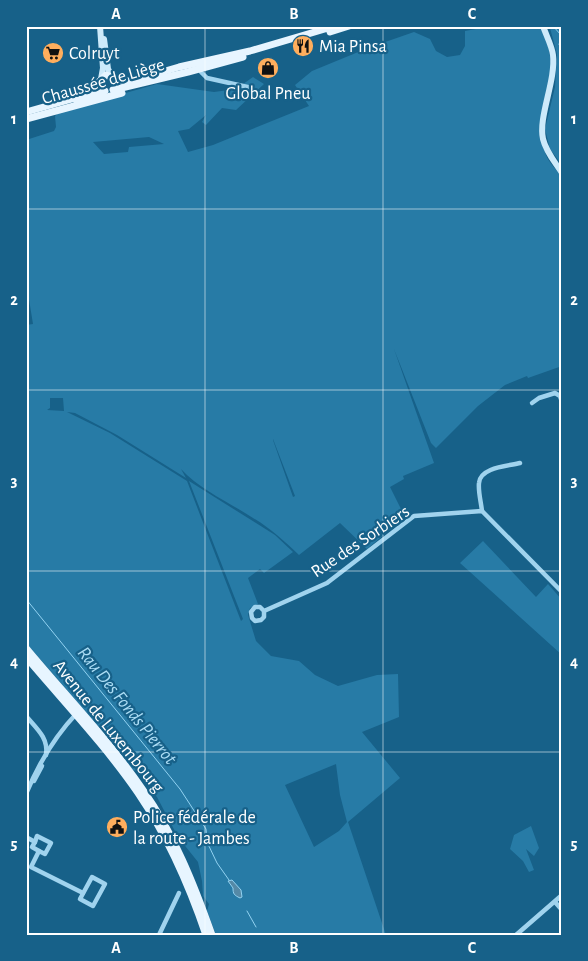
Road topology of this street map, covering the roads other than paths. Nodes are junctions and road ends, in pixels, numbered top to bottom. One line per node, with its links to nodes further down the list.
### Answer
1 (335, 26): 6 (main road, Chaussée de Liège)
2 (349, 26): 6 (main road, Chaussée de Liège)
3 (543, 26): 16 (street)
4 (100, 27): 5 (street); 9 (street)
5 (105, 50): 8 (street); 10 (street)
6 (202, 65): 7 (main road, Chaussée de Liège); 10 (main road, Chaussée de Liège); 11 (street)
7 (188, 72): 12 (main road, Chaussée de Liège); 14 (main road, Chaussée de Liège)
8 (114, 78): 9 (main road); 10 (main road, Chaussée de Liège); 12 (main road)
9 (100, 81): 12 (main road); 13 (main road, Chaussée de Liège)
10 (131, 81)
11 (252, 88)
12 (109, 91): 14 (main road, Chaussée de Liège)
13 (26, 112)
14 (39, 115): 15 (main road, Chaussée de Liège)
15 (26, 119)
16 (562, 173)
17 (561, 395): 18 (street); 19 (street)
18 (562, 402)
19 (532, 403)
20 (520, 463): 21 (street)
21 (482, 511): 22 (street); 23 (street, Rue des Sorbiers)
22 (562, 592)
23 (264, 611)
24 (26, 648): 26 (main road, Avenue de Luxembourg)
25 (26, 657): 26 (main road, Avenue de Luxembourg)
26 (77, 713): 28 (street); 39 (main road, Avenue de Luxembourg); 40 (main road, Avenue de Luxembourg)
27 (26, 716): 28 (street)
28 (45, 759): 29 (street)
29 (26, 793)
30 (26, 837): 31 (street)
31 (35, 842): 32 (street); 32 (street)
32 (39, 851): 33 (street)
33 (83, 893): 33 (street)
34 (179, 893): 38 (street)
35 (562, 896): 36 (street)
36 (555, 902): 37 (street); 41 (street)
37 (562, 910)
38 (159, 935)
39 (206, 935)
40 (212, 935)
41 (516, 935)

